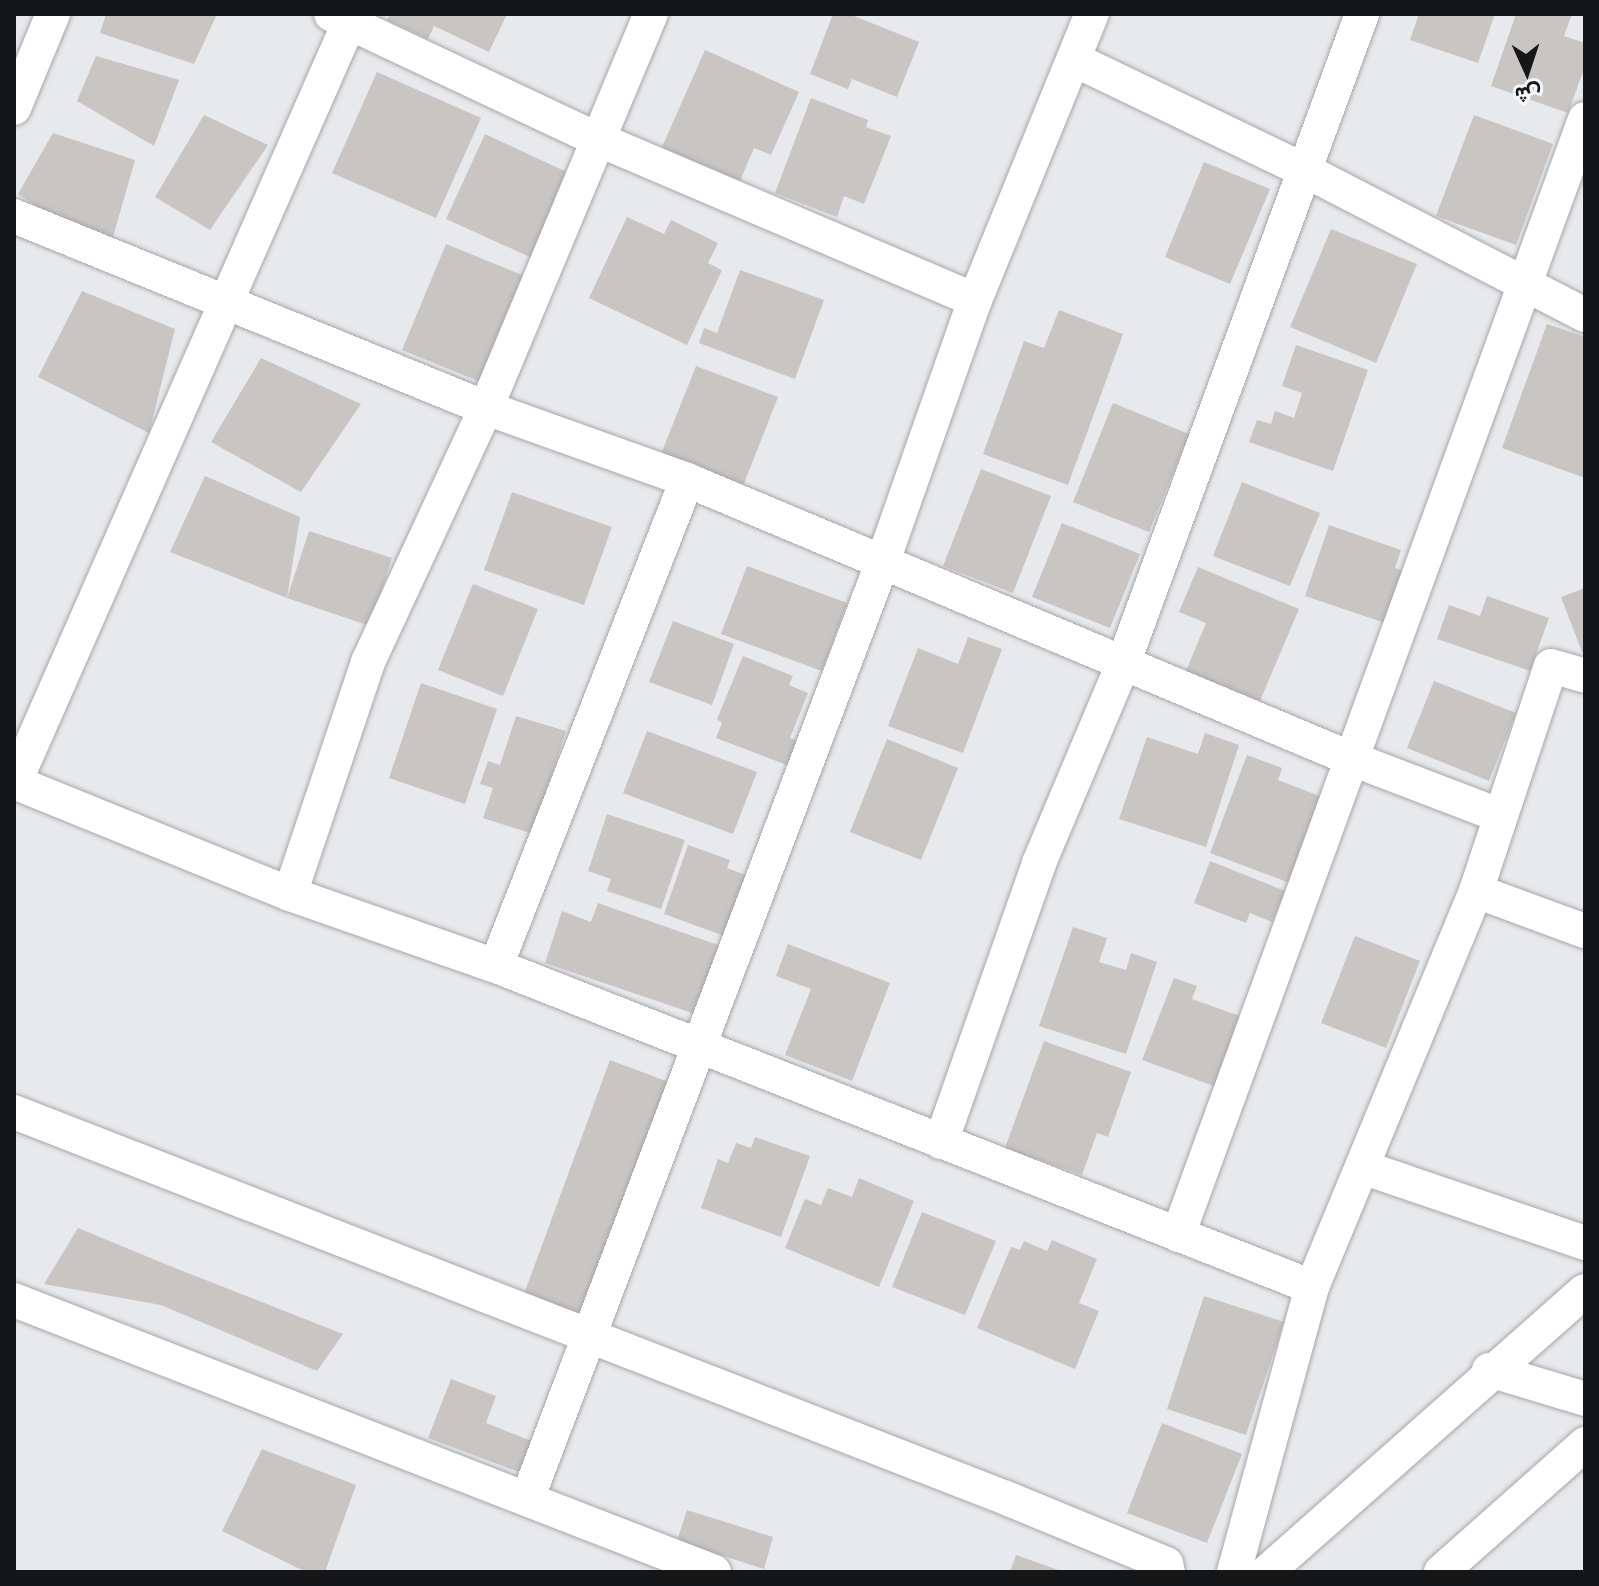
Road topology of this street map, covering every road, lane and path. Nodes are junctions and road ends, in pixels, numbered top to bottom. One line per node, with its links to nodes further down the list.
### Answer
1 (53, 14): 7 (street)
2 (651, 14): 9 (street)
3 (1092, 14): 6 (street)
4 (1362, 14): 10 (street)
5 (345, 17): 9 (street); 14 (street)
6 (1075, 60): 10 (street); 13 (street)
7 (14, 108)
8 (1585, 119): 12 (street)
9 (595, 138): 13 (street); 16 (street)
10 (1306, 171): 12 (street); 19 (street)
11 (14, 216): 14 (street)
12 (1525, 283): 15 (street); 21 (street)
13 (975, 300): 18 (street)
14 (227, 303): 16 (street); 22 (street)
15 (1585, 315)
16 (486, 408): 17 (street); 25 (street)
17 (687, 480): 18 (street); 27 (street)
18 (883, 561): 19 (street); 28 (street)
19 (1123, 664): 21 (street); 30 (street)
20 (1585, 676): 23 (street)
21 (1352, 759): 23 (street); 32 (street)
22 (15, 782): 25 (street)
23 (1499, 815): 24 (street)
24 (1476, 891): 26 (street); 31 (street)
25 (290, 894): 27 (street)
26 (1585, 931)
27 (496, 966): 28 (street)
28 (697, 1049): 30 (street); 37 (street)
29 (14, 1112): 37 (street)
30 (941, 1142): 32 (street)
31 (1362, 1167): 33 (street); 34 (street)
32 (1178, 1235): 34 (street)
33 (1585, 1243)
34 (1312, 1287): 44 (street)
35 (1585, 1291): 38 (street)
36 (14, 1300): 41 (street)
37 (589, 1336): 41 (street); 43 (street)
38 (1489, 1370): 39 (street); 45 (street)
39 (1585, 1399)
40 (1585, 1444): 46 (street)
41 (528, 1497): 42 (street)
42 (714, 1572)
43 (1168, 1572)
44 (1234, 1572)
45 (1267, 1572)
46 (1441, 1572)

